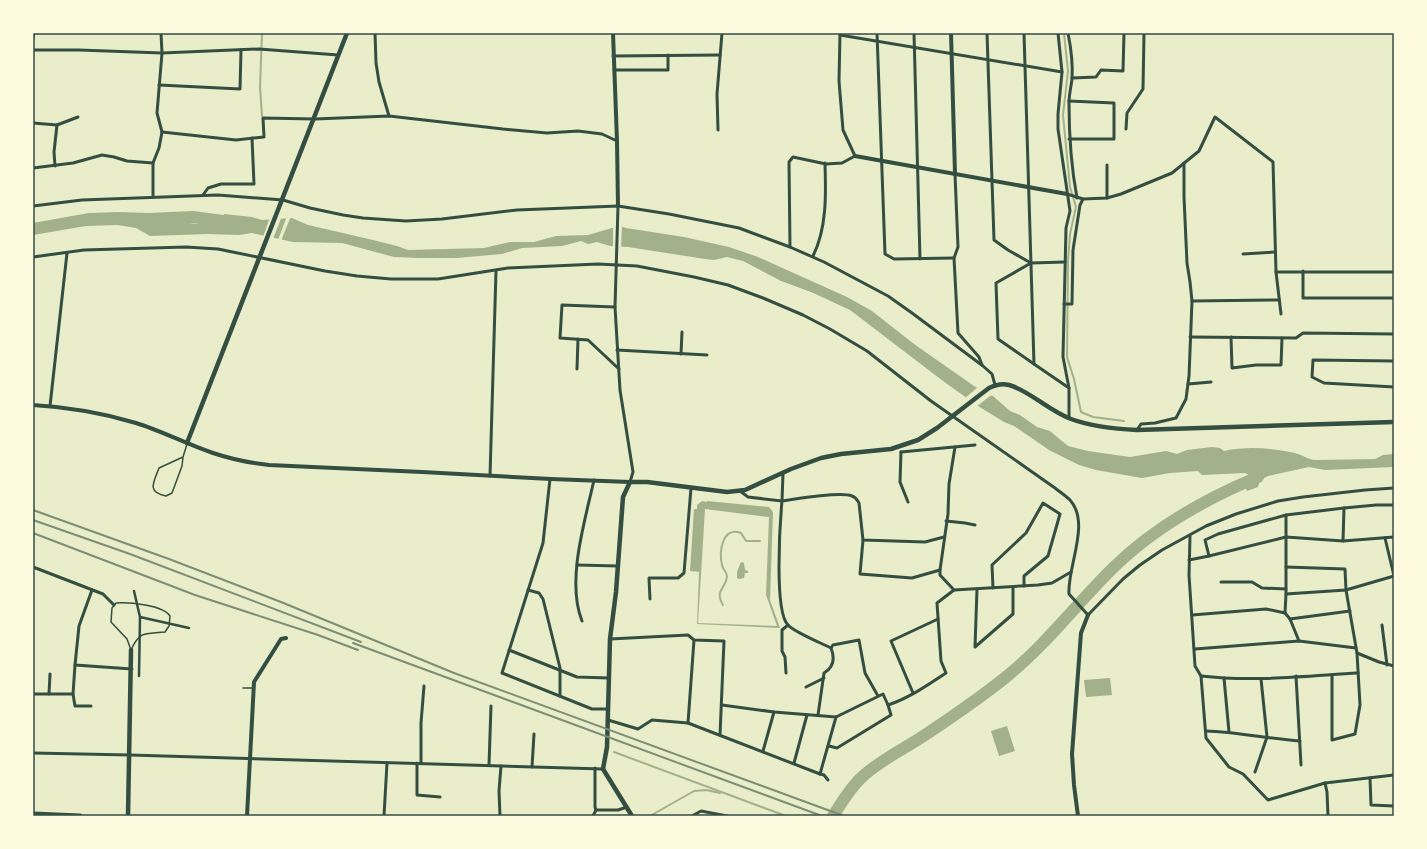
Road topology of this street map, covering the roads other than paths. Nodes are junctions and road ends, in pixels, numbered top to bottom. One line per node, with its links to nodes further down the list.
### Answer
1 (34, 33): 17 (street)
2 (161, 33): 22 (street)
3 (347, 33): 24 (main road)
4 (375, 33): 35 (street)
5 (613, 33): 27 (street)
6 (722, 33): 26 (street)
7 (877, 33): 18 (street)
8 (914, 33): 19 (street)
9 (951, 33): 23 (street)
10 (987, 33): 28 (street)
11 (1024, 33): 29 (street)
12 (1058, 33): 31 (street)
13 (1068, 33): 32 (street)
14 (1124, 33): 32 (street)
15 (1144, 33): 40 (street)
16 (840, 34): 18 (street); 46 (street)
17 (33, 38)
18 (877, 41): 19 (street); 47 (street)
19 (914, 47): 23 (street); 53 (street)
20 (33, 50): 22 (street)
21 (241, 50): 22 (street); 24 (street); 33 (street)
22 (162, 54): 33 (street)
23 (952, 54): 28 (street); 55 (street)
24 (338, 55): 37 (main road)
25 (668, 55): 26 (street); 27 (street); 30 (street)
26 (720, 55): 41 (street)
27 (613, 56): 30 (street)
28 (988, 60): 29 (street); 56 (street)
29 (1024, 66): 31 (street); 57 (street)
30 (614, 70): 45 (street)
31 (1062, 72): 58 (street)
32 (1072, 78): 34 (street)
33 (159, 84): 42 (street)
34 (1069, 101): 44 (street); 44 (street)
35 (389, 116): 37 (street); 45 (street)
36 (78, 117): 39 (street)
37 (315, 119): 43 (street); 64 (main road)
38 (33, 123): 39 (street)
39 (57, 125): 52 (street)
40 (1126, 129)
41 (718, 130)
42 (162, 132): 43 (street); 48 (street)
43 (252, 138): 59 (street)
44 (1069, 139): 61 (street)
45 (618, 141): 66 (street)
46 (855, 156): 47 (street); 49 (street)
47 (883, 161): 53 (street); 75 (street)
48 (153, 163): 52 (street); 60 (street)
49 (825, 163): 67 (street); 72 (street)
50 (1184, 163): 62 (street); 68 (street); 85 (street)
51 (1107, 165): 62 (street)
52 (55, 166): 54 (street)
53 (918, 167): 55 (street); 75 (street)
54 (33, 168)
55 (955, 174): 56 (street); 74 (street)
56 (992, 181): 57 (street); 78 (street)
57 (1029, 187): 58 (street); 78 (street)
58 (1067, 194): 61 (street); 77 (street)
59 (204, 195): 60 (street); 64 (street)
60 (153, 197): 65 (street)
61 (1077, 198): 63 (street)
62 (1107, 198): 63 (street)
63 (1083, 199): 86 (street)
64 (282, 202): 66 (street); 71 (main road)
65 (33, 206)
66 (618, 206): 67 (street); 76 (street)
67 (790, 247): 72 (street)
68 (1275, 252): 70 (street); 81 (street)
69 (67, 253): 71 (street); 73 (street); 109 (street)
70 (1243, 254)
71 (261, 255): 79 (street); 114 (main road)
72 (813, 256): 100 (street)
73 (33, 257)
74 (954, 258): 75 (street); 100 (street)
75 (920, 259)
76 (616, 262): 79 (street); 87 (street); 110 (street)
77 (1065, 262): 78 (street); 86 (street)
78 (1031, 263): 99 (street); 99 (street)
79 (496, 271): 120 (street)
80 (1303, 271): 81 (street); 82 (street); 83 (street)
81 (1276, 272): 84 (street)
82 (1394, 272)
83 (1394, 298)
84 (1279, 300): 85 (street); 88 (street)
85 (1192, 301): 91 (street)
86 (1064, 304): 107 (street)
87 (615, 307): 94 (street); 95 (street)
88 (1280, 314)
89 (682, 332): 96 (street)
90 (1394, 334): 93 (street)
91 (1190, 337): 92 (street); 104 (street)
92 (1231, 337): 93 (street); 93 (street)
93 (1282, 338)
94 (578, 339): 101 (street); 102 (street)
95 (617, 350): 96 (street); 102 (street)
96 (681, 354): 97 (street)
97 (707, 355)
98 (1394, 361): 106 (street)
99 (1034, 364): 107 (street)
100 (983, 366): 105 (street)
101 (577, 369)
102 (619, 369): 123 (street)
103 (1211, 382): 104 (street)
104 (1188, 384): 113 (street)
105 (995, 385): 110 (main road); 111 (main road)
106 (1394, 387)
107 (1069, 388): 111 (street)
108 (33, 406): 109 (street)
109 (50, 406): 114 (street)
110 (954, 414): 117 (main road); 148 (street)
111 (1069, 418): 113 (main road)
112 (1394, 422): 113 (main road)
113 (1137, 430)
114 (187, 443): 118 (lane); 120 (street)
115 (975, 445): 116 (street)
116 (955, 447): 117 (street); 132 (street)
117 (900, 450): 119 (main road); 128 (street)
118 (183, 457): 118 (lane)
119 (783, 473): 126 (main road); 127 (street)
120 (490, 476): 121 (street)
121 (550, 479): 122 (street); 157 (street)
122 (594, 480): 123 (street); 143 (street)
123 (630, 482): 124 (main road); 144 (main road)
124 (691, 488): 126 (main road); 162 (street)
125 (1394, 488): 134 (street)
126 (740, 491): 127 (street)
127 (782, 501): 139 (street); 172 (street)
128 (908, 502)
129 (1394, 505): 130 (street)
130 (1344, 508): 131 (street); 140 (street)
131 (1286, 515): 137 (street); 141 (street)
132 (946, 521): 133 (street); 135 (street)
133 (975, 526)
134 (1190, 536): 142 (street); 165 (street)
135 (944, 537): 139 (street); 147 (street)
136 (1394, 537): 138 (street)
137 (1286, 538): 140 (street); 141 (street); 145 (street)
138 (1385, 538): 140 (street); 149 (street)
139 (863, 540): 147 (street)
140 (1343, 542)
141 (1209, 556): 142 (street)
142 (1189, 560): 167 (street)
143 (577, 565): 144 (street); 171 (street)
144 (618, 566): 176 (main road)
145 (1286, 567): 154 (street); 159 (street)
146 (33, 568): 156 (street)
147 (940, 570): 158 (street)
148 (1071, 572): 151 (street); 165 (street)
149 (1394, 576): 159 (street)
150 (1221, 582): 154 (street)
151 (1024, 586): 152 (street); 153 (street)
152 (1013, 587): 153 (street); 155 (street)
153 (993, 588): 155 (street)
154 (1286, 588): 161 (street)
155 (977, 589): 158 (street)
156 (92, 590): 163 (street); 185 (street)
157 (528, 590): 183 (street); 189 (street)
158 (954, 590): 169 (street)
159 (1346, 590): 161 (street); 164 (street)
160 (134, 591): 168 (street)
161 (1286, 594): 166 (street)
162 (650, 599)
163 (114, 605): 182 (lane); 182 (lane)
164 (1350, 612): 170 (street); 180 (street)
165 (1087, 613): 262 (street)
166 (1285, 613): 167 (street); 170 (street)
167 (1192, 615): 181 (street)
168 (140, 617): 174 (street); 194 (street)
169 (938, 619): 205 (street); 205 (street)
170 (1290, 619): 178 (street)
171 (582, 621)
172 (788, 625): 179 (street); 190 (street)
173 (1382, 625): 186 (street)
174 (189, 628)
175 (286, 638): 203 (street)
176 (610, 639): 177 (street); 197 (main road)
177 (694, 640): 211 (street); 221 (street)
178 (1299, 641): 180 (street); 181 (street)
179 (831, 648): 198 (street); 210 (street)
180 (1356, 648): 184 (street)
181 (1195, 649): 195 (street)
182 (131, 650): 188 (main road)
183 (509, 650): 189 (street); 209 (street)
184 (1357, 653): 186 (street); 191 (street)
185 (75, 665): 188 (street); 208 (street)
186 (1387, 665): 187 (street)
187 (1394, 666)
188 (132, 669): 231 (main road)
189 (560, 670): 197 (street); 209 (street)
190 (786, 673)
191 (1358, 673): 193 (street); 193 (street)
192 (50, 674): 207 (street)
193 (1332, 675): 196 (street)
194 (139, 676)
195 (1201, 676): 199 (street); 222 (street)
196 (1296, 676): 200 (street); 227 (street)
197 (609, 678): 215 (main road)
198 (824, 678): 204 (street); 218 (street)
199 (1224, 678): 200 (street); 223 (street)
200 (1261, 679): 226 (street)
201 (424, 686): 234 (street)
202 (243, 688): 203 (lane)
203 (253, 688): 232 (street)
204 (806, 688)
205 (914, 693): 212 (street)
206 (33, 694): 207 (street)
207 (49, 694): 208 (street)
208 (73, 694): 213 (street)
209 (560, 696): 215 (street)
210 (878, 696): 212 (street); 219 (street)
211 (722, 705): 216 (street); 225 (street)
212 (888, 705): 228 (street)
213 (91, 706)
214 (491, 706): 237 (street)
215 (608, 709): 220 (main road)
216 (774, 712): 217 (street); 229 (street)
217 (807, 715): 218 (street); 235 (street)
218 (818, 716): 219 (street)
219 (836, 717): 228 (street)
220 (608, 720): 221 (street); 241 (main road)
221 (688, 723): 225 (street)
222 (1206, 731): 223 (street); 247 (street)
223 (1229, 732): 226 (street)
224 (534, 734): 239 (street)
225 (720, 735): 229 (street)
226 (1267, 737): 227 (street); 242 (street)
227 (1300, 741): 236 (street)
228 (829, 746): 243 (street)
229 (763, 751): 235 (street)
230 (33, 753): 231 (street)
231 (130, 755): 232 (street); 254 (main road)
232 (250, 758): 233 (street); 255 (street)
233 (387, 763): 234 (street); 256 (street)
234 (419, 763): 237 (street); 248 (street)
235 (794, 763): 243 (street)
236 (1301, 764)
237 (489, 765): 238 (street)
238 (501, 766): 239 (street); 257 (street)
239 (532, 767): 240 (street)
240 (595, 768): 241 (street); 251 (street)
241 (603, 769): 250 (main road)
242 (1255, 772)
243 (820, 774): 246 (street)
244 (1394, 775): 245 (street)
245 (1370, 778): 247 (street); 249 (street)
246 (828, 780)
247 (1325, 783): 263 (street)
248 (440, 797)
249 (1394, 806)
250 (627, 807): 251 (street); 259 (main road)
251 (596, 810): 258 (street)
252 (33, 814): 253 (main road)
253 (80, 816)
254 (128, 816)
255 (247, 816)
256 (384, 816)
257 (500, 816)
258 (593, 816)
259 (632, 816)
260 (692, 816): 261 (street)
261 (727, 816)
262 (1078, 816)
263 (1328, 816)

